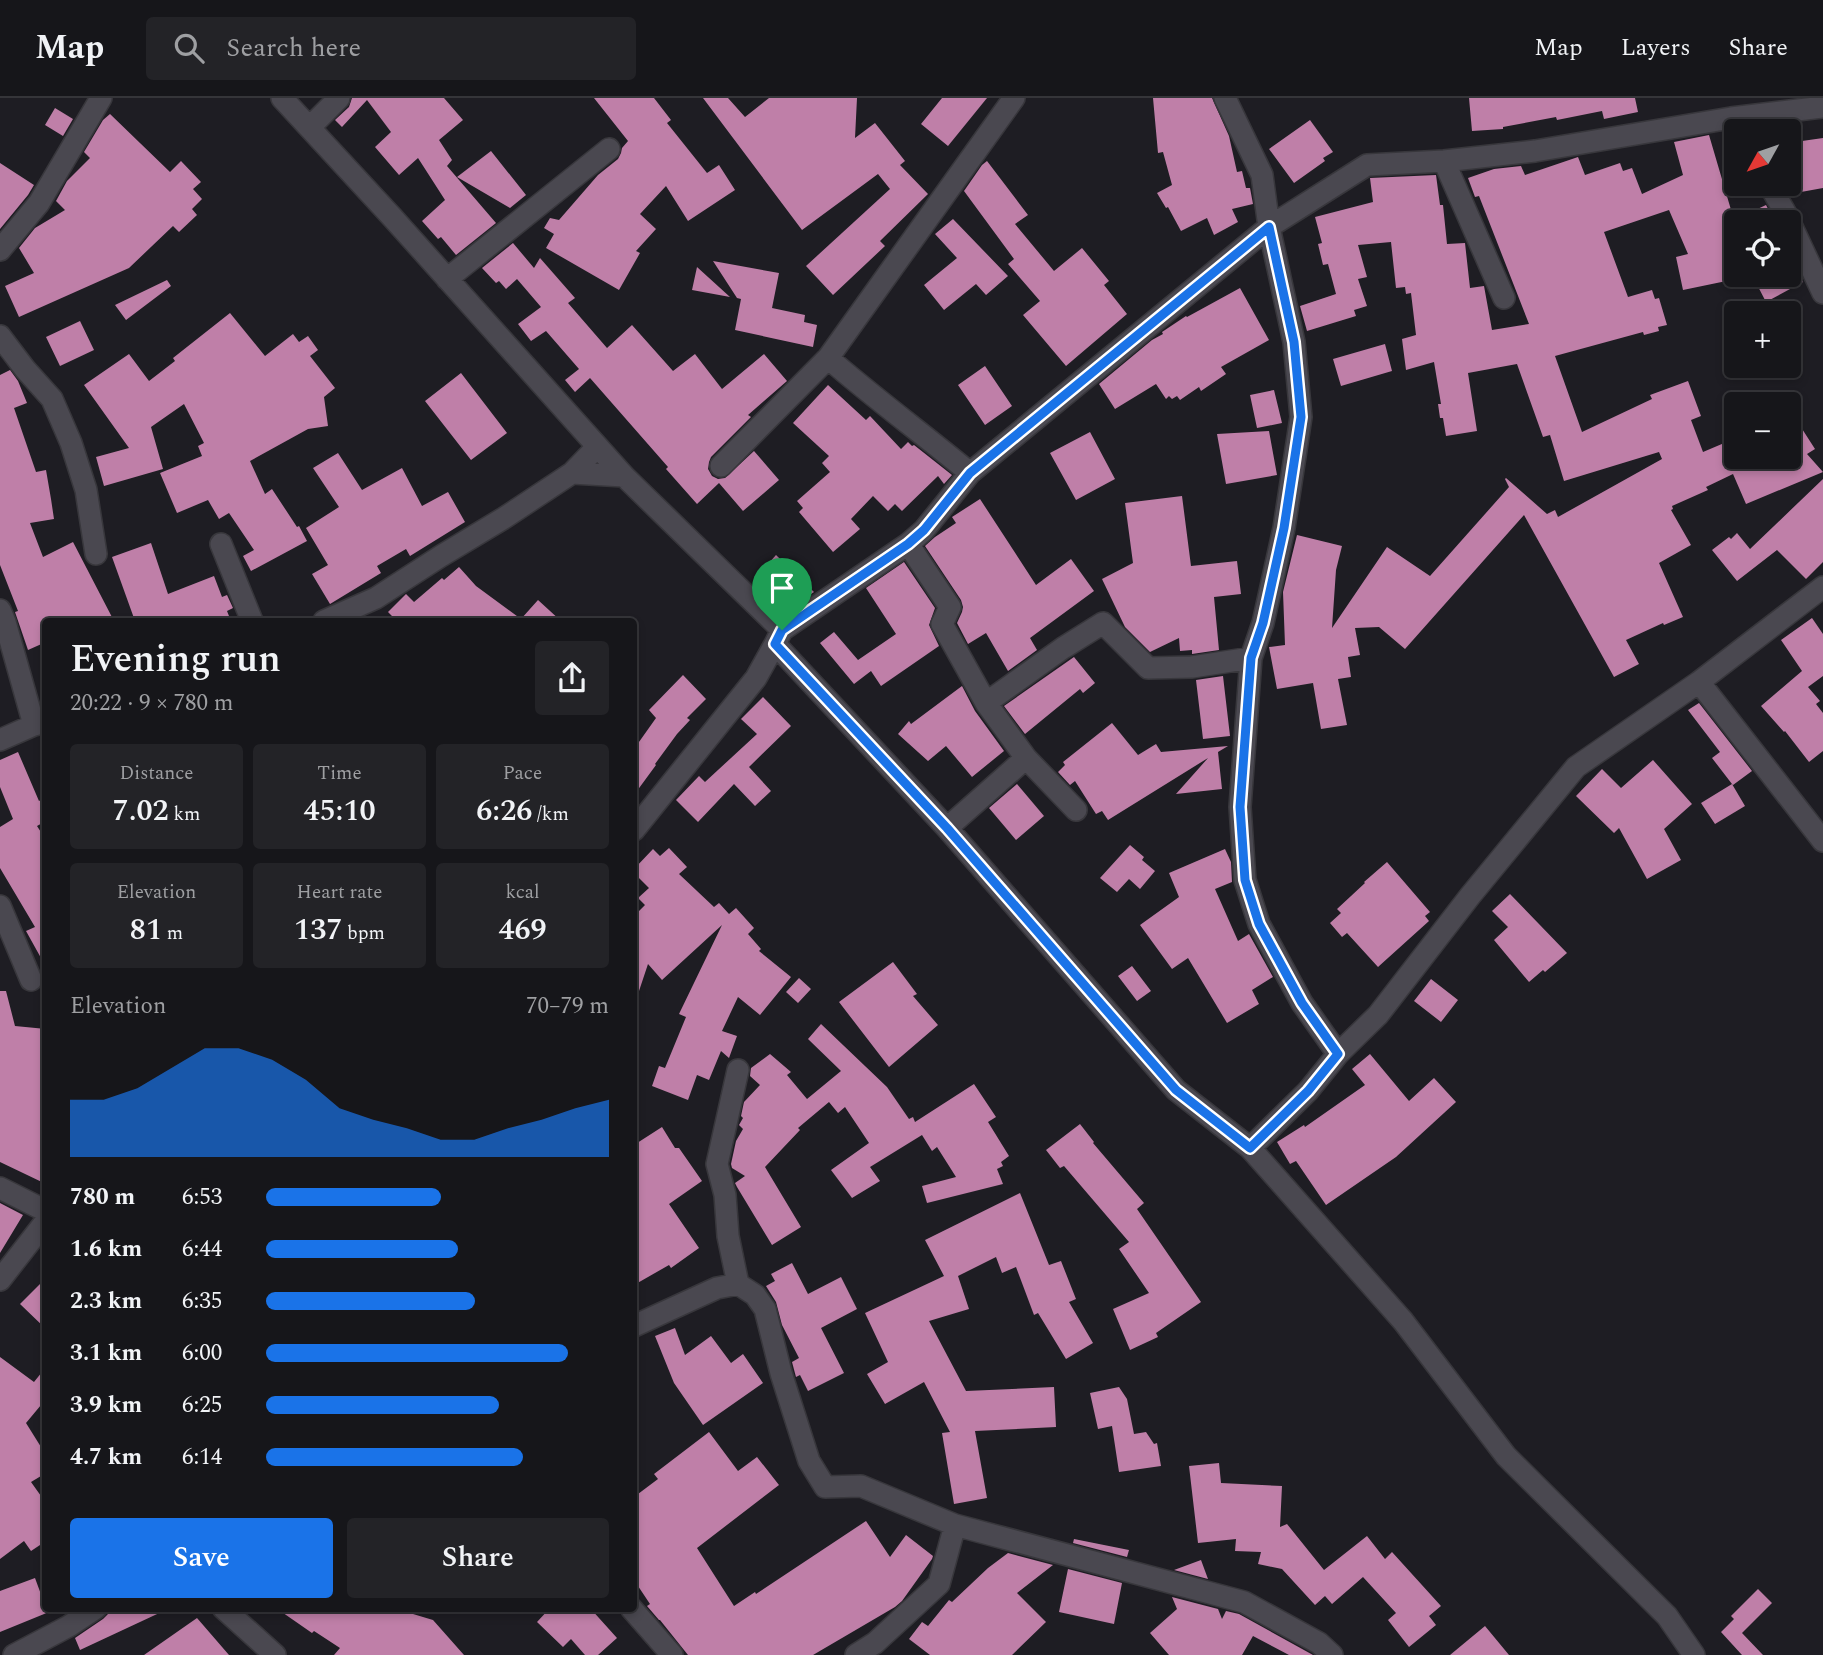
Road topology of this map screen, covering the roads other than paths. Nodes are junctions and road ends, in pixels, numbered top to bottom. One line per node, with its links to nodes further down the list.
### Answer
1 (101, 98): 15 (street)
2 (282, 98): 10 (street)
3 (339, 98): 10 (street)
4 (1014, 98): 20 (street)
5 (1226, 98): 14 (street)
6 (1772, 105): 7 (street); 8 (street)
7 (1823, 107)
8 (1746, 119)
9 (1724, 126): 12 (street)
10 (310, 127): 16 (street)
11 (609, 149): 16 (street)
12 (1444, 161): 14 (street); 18 (street)
13 (1776, 196): 17 (street)
14 (1269, 227): 24 (street); 34 (street)
15 (0, 250)
16 (447, 279): 21 (street)
17 (1823, 293)
18 (1504, 298)
19 (0, 336): 28 (street)
20 (828, 358): 22 (street); 24 (street)
21 (597, 447): 23 (street); 25 (street)
22 (721, 466)
23 (572, 473): 25 (street); 32 (street)
24 (970, 473): 27 (street)
25 (624, 476): 33 (street)
26 (221, 544): 31 (street)
27 (908, 544): 33 (street); 36 (street)
28 (96, 554)
29 (1823, 587): 35 (street)
30 (0, 610): 37 (street)
31 (251, 618)
32 (331, 618)
33 (779, 637): 41 (street); 42 (street)
34 (1251, 658): 36 (street); 46 (street)
35 (1699, 682): 43 (street); 46 (street)
36 (986, 703): 39 (street)
37 (40, 723): 38 (street)
38 (0, 740)
39 (1026, 758): 40 (street); 42 (street)
40 (1076, 810)
41 (637, 826)
42 (947, 828): 48 (street)
43 (1823, 841)
44 (0, 906): 45 (street)
45 (31, 980)
46 (1338, 1054): 48 (street)
47 (737, 1070): 53 (street)
48 (1250, 1148): 59 (street)
49 (0, 1188): 50 (street)
50 (42, 1209)
51 (42, 1226): 52 (street)
52 (0, 1280)
53 (737, 1284): 54 (street); 55 (street)
54 (637, 1325)
55 (955, 1525): 63 (street); 64 (street)
56 (90, 1612): 60 (street)
57 (227, 1612): 61 (street)
58 (634, 1612): 62 (street)
59 (1688, 1653)
60 (14, 1655)
61 (275, 1655)
62 (672, 1655)
63 (856, 1655)
64 (1332, 1655)

